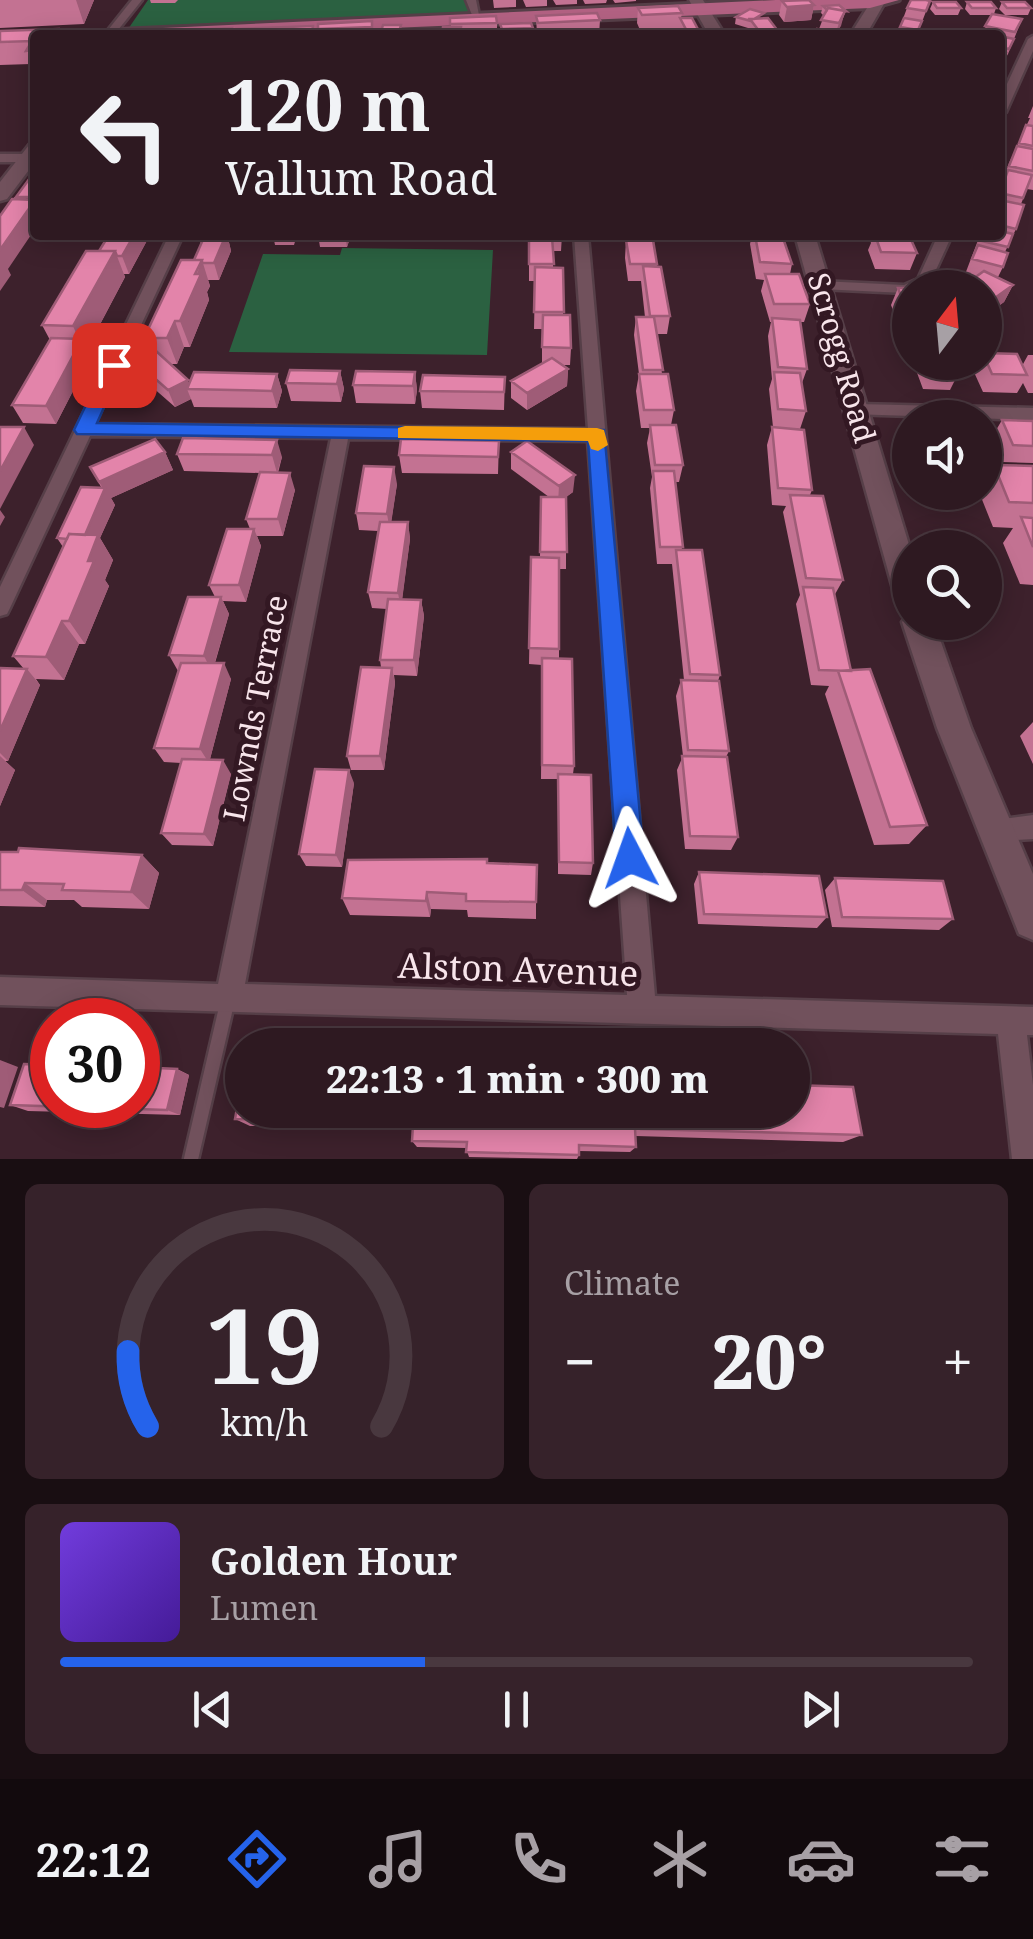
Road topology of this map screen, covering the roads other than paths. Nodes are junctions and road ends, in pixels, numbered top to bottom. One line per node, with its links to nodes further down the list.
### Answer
1 (136, 0): 8 (street)
2 (471, 0): 6 (street)
3 (825, 0): 4 (main road); 5 (main road)
4 (872, 2): 11 (street)
5 (699, 4): 6 (main road); 10 (street)
6 (477, 18): 7 (main road)
7 (420, 28): 9 (main road)
8 (113, 30)
9 (334, 30)
10 (714, 30)
11 (860, 30)
12 (1033, 39): 13 (street)
13 (1005, 101)
14 (30, 153): 16 (street)
15 (30, 154): 17 (street)
16 (0, 158)
17 (0, 194)
18 (174, 240): 25 (street)
19 (581, 240): 27 (street)
20 (806, 240): 22 (street, Scrogg Road)
21 (943, 240): 22 (street)
22 (820, 285): 23 (street, Scrogg Road)
23 (857, 410): 24 (street); 28 (street, Scrogg Road)
24 (1033, 414)
25 (84, 430): 26 (street); 29 (street)
26 (341, 432): 27 (street); 35 (street, Lownds Terrace)
27 (597, 435): 36 (street)
28 (892, 533)
29 (0, 608)
30 (925, 640): 32 (street)
31 (1033, 827): 32 (street)
32 (996, 829): 33 (street)
33 (1033, 920)
34 (0, 990): 35 (street, Alston Avenue)
35 (229, 996): 36 (street, Alston Avenue); 38 (lane)
36 (642, 1012): 37 (street, Alston Avenue)
37 (1022, 1021): 39 (street)
38 (191, 1159)
39 (1026, 1159)

